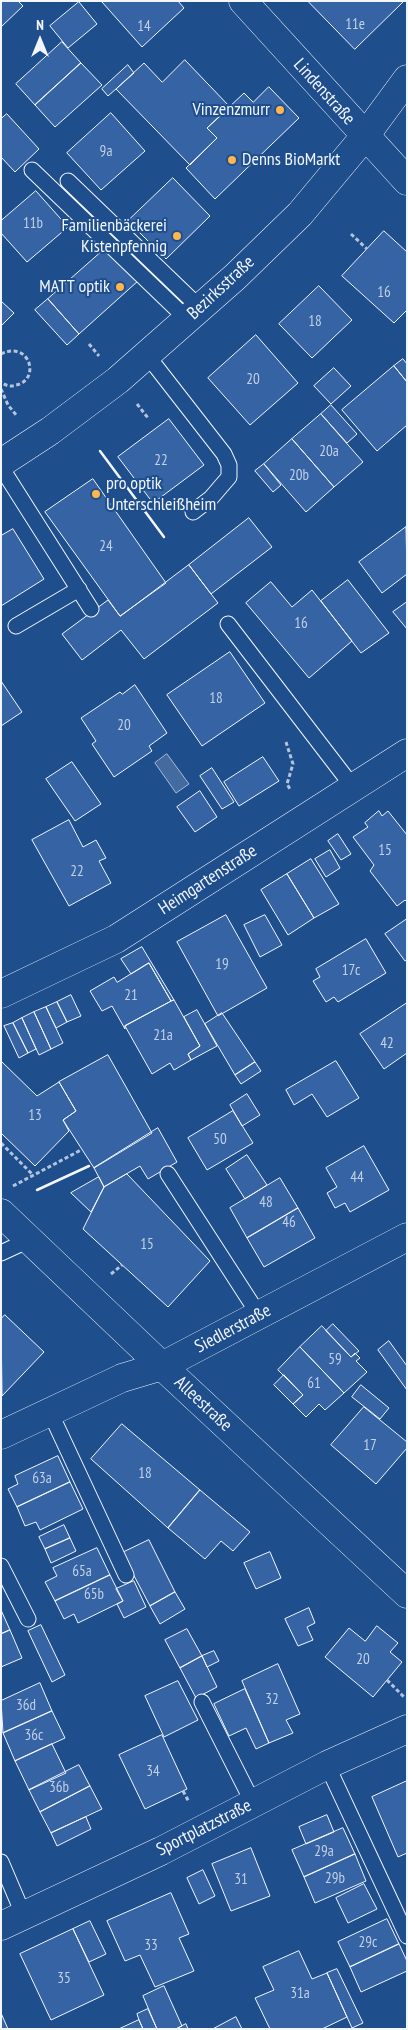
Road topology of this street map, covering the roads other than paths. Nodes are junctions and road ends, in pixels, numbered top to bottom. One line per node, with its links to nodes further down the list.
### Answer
1 (243, 1): 3 (street, Lindenstraße)
2 (407, 79): 3 (street, Bezirksstraße)
3 (365, 136): 6 (street, Lindenstraße); 7 (street, Bezirksstraße)
4 (32, 170): 7 (lane)
5 (68, 181): 7 (lane)
6 (407, 181)
7 (194, 314): 8 (street, Bezirksstraße)
8 (147, 355): 9 (street, Bezirksstraße); 11 (lane)
9 (1, 463)
10 (1, 467): 12 (lane)
11 (193, 512)
12 (79, 589): 13 (lane); 15 (lane)
13 (91, 609)
14 (228, 624): 17 (lane)
15 (16, 626)
16 (407, 753): 17 (street, Heimgartenstraße)
17 (353, 788): 18 (street, Heimgartenstraße)
18 (1, 994)
19 (168, 1174): 24 (lane)
20 (4, 1201): 22 (street, Alleestraße)
21 (407, 1238): 24 (street, Siedlerstraße)
22 (30, 1240): 23 (lane); 25 (street, Alleestraße)
23 (1, 1252)
24 (259, 1315): 25 (street, Siedlerstraße)
25 (162, 1366): 26 (street, Siedlerstraße); 30 (street, Alleestraße)
26 (50, 1412): 27 (street, Siedlerstraße); 29 (lane)
27 (1, 1435)
28 (1, 1566): 31 (lane)
29 (126, 1575)
30 (407, 1594)
31 (28, 1619)
32 (202, 1702): 35 (lane)
33 (407, 1728): 34 (street, Sportplatzstraße)
34 (327, 1765): 35 (street, Sportplatzstraße); 38 (lane)
35 (253, 1803): 37 (street, Sportplatzstraße)
36 (1, 1862): 37 (lane)
37 (12, 1921)
38 (407, 1936)

